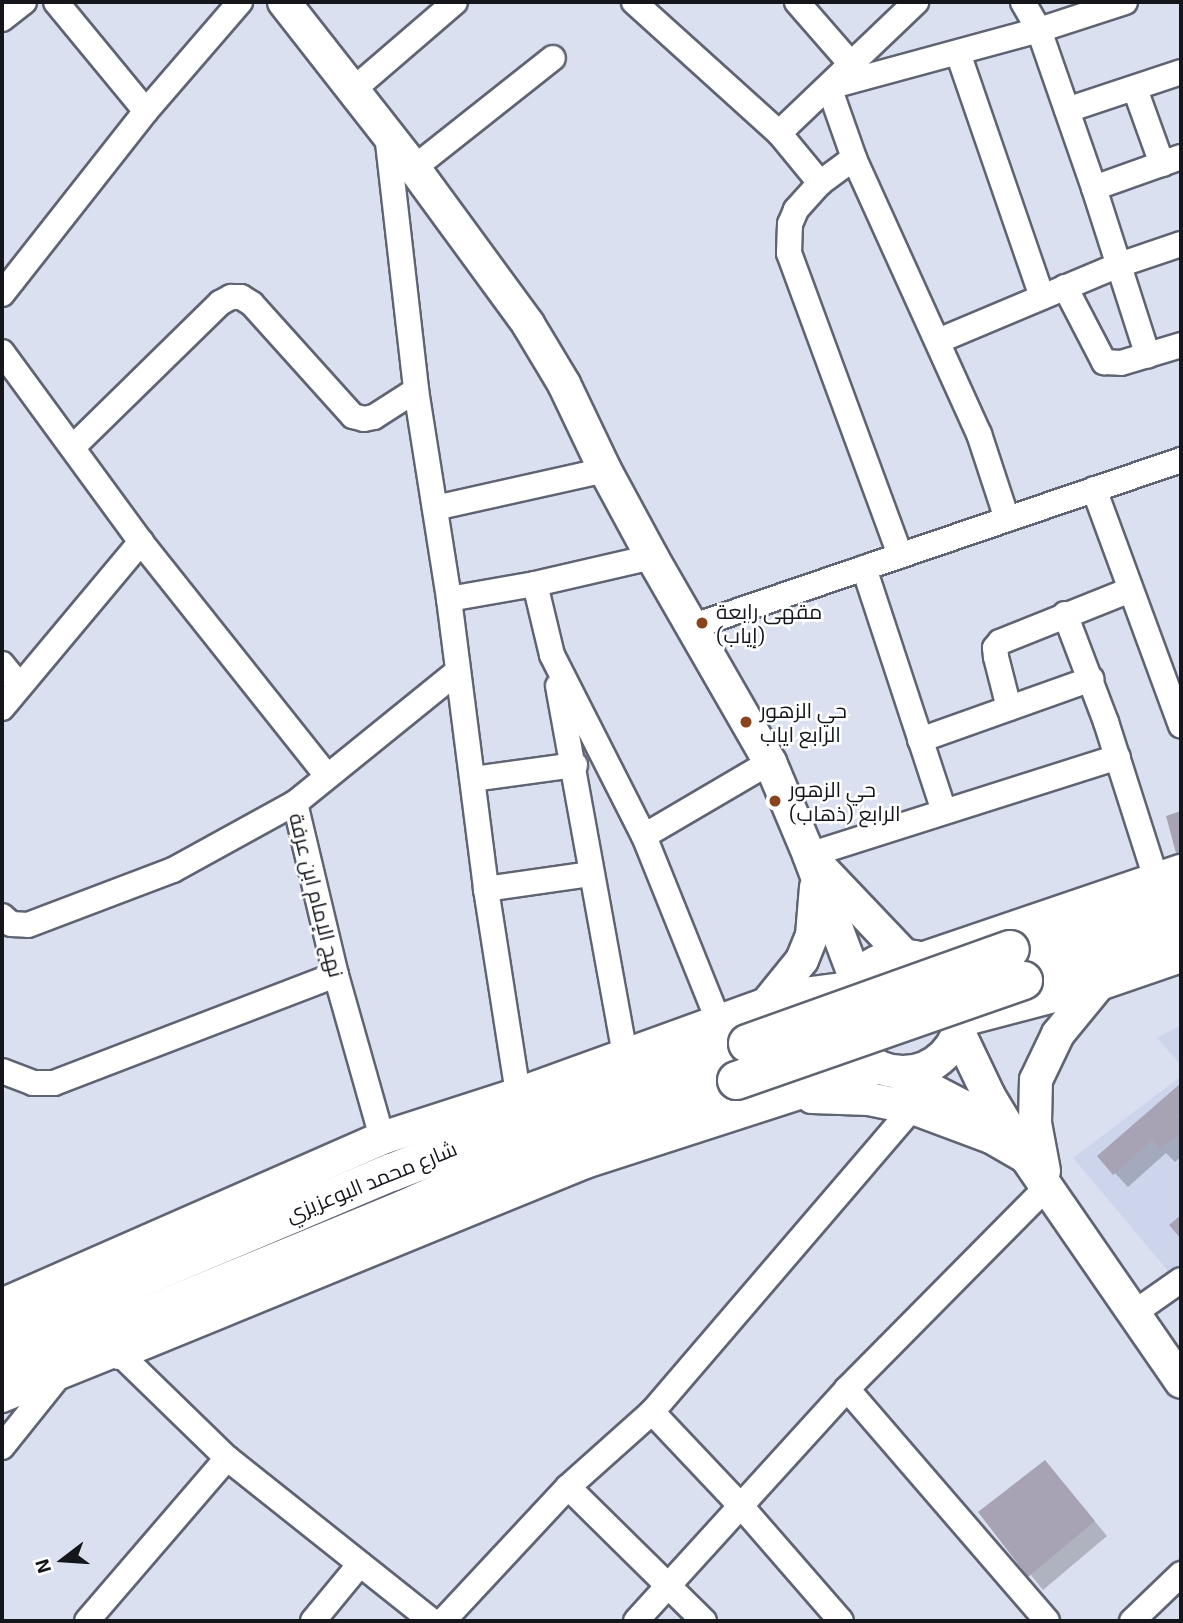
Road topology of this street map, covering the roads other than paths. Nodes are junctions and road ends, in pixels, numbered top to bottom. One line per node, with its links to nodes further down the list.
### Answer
1 (24, 2): 11 (street)
2 (57, 2): 21 (street)
3 (240, 2): 21 (street)
4 (455, 2): 18 (street)
5 (634, 2): 22 (street)
6 (797, 2): 15 (street)
7 (916, 2): 15 (street)
8 (1023, 2): 12 (street)
9 (290, 3): 18 (main road)
10 (1115, 3): 12 (street)
11 (2, 19)
12 (1039, 30): 13 (street); 20 (street)
13 (958, 53): 17 (street); 33 (street)
14 (553, 58): 26 (street)
15 (852, 64): 17 (street)
16 (1181, 72): 19 (street)
17 (829, 87): 22 (street); 24 (street)
18 (354, 89): 23 (main road)
19 (1135, 89): 20 (street); 25 (street)
20 (1067, 110): 28 (street)
21 (146, 111): 32 (street)
22 (779, 133): 27 (street)
23 (387, 134): 26 (main road); 38 (street)
24 (854, 159): 27 (street); 34 (street)
25 (1171, 160): 28 (street)
26 (414, 168): 41 (main road)
27 (820, 183): 46 (street)
28 (1094, 188): 30 (street)
29 (1181, 244): 30 (street)
30 (1119, 265): 31 (street); 37 (street)
31 (1065, 287): 33 (street); 37 (street)
32 (2, 294)
33 (1042, 297): 34 (street)
34 (938, 341): 44 (street)
35 (1181, 345): 37 (street)
36 (2, 352): 39 (street)
37 (1148, 356)
38 (416, 390): 39 (street); 43 (street)
39 (73, 447): 45 (street)
40 (1181, 460): 42 (street)
41 (605, 470): 43 (street); 47 (main road)
42 (1094, 489): 44 (street); 50 (street)
43 (435, 508): 51 (street)
44 (1007, 519): 46 (street)
45 (141, 542): 58 (street); 66 (street)
46 (900, 554): 48 (street)
47 (653, 557): 49 (street); 53 (main road)
48 (864, 568): 53 (street); 62 (street)
49 (535, 584): 51 (street); 54 (street)
50 (1130, 590): 52 (street); 61 (street)
51 (449, 599): 56 (street)
52 (1065, 614): 57 (street); 60 (street)
53 (691, 627): 64 (main road)
54 (552, 655): 65 (street); 70 (street)
55 (2, 664): 58 (street)
56 (457, 671): 66 (street); 67 (street)
57 (1091, 679): 60 (street); 63 (street)
58 (19, 685): 59 (street)
59 (2, 708)
60 (1009, 708): 62 (street)
61 (1181, 724)
62 (920, 740): 69 (street)
63 (1118, 757): 69 (street); 73 (street)
64 (770, 762): 70 (street); 71 (main road)
65 (575, 765): 67 (street); 72 (street)
66 (327, 776): 68 (street)
67 (473, 779): 74 (street)
68 (295, 803): 75 (street, نهج الإمام ابن عرفة); 81 (street, نهج الإمام ابن عرفة)
69 (944, 811): 71 (street)
70 (644, 836): 84 (street)
71 (810, 855): 78 (main road); 82 (main road); 83 (main road)
72 (590, 874): 74 (street); 86 (street)
73 (1173, 881): 78 (main road); 79 (highway)
74 (486, 889): 89 (street)
75 (2, 916)
76 (1181, 929): 80 (highway)
77 (1181, 956): 80 (main road)
78 (913, 957): 82 (main road); 85 (main road)
79 (1016, 965): 80 (highway); 98 (highway, شارع محمد البوعزيزي, bridge); 100 (highway, شارع محمد البوعزيزي, bridge)
80 (1105, 968): 85 (main road); 94 (main road)
81 (336, 975): 88 (street); 92 (street, نهج الإمام ابن عرفة)
82 (853, 984): 83 (main road); 87 (main road)
83 (768, 1002): 84 (main road)
84 (718, 1020): 86 (main road)
85 (961, 1026): 87 (main road); 93 (main road)
86 (625, 1054): 89 (main road)
87 (889, 1070): 90 (main road); 93 (main road)
88 (2, 1071)
89 (518, 1094): 92 (main road)
90 (779, 1099): 91 (main road); 99 (main road)
91 (913, 1108): 93 (main road); 105 (street)
92 (382, 1138): 96 (main road)
93 (1020, 1147): 94 (main road)
94 (1048, 1186): 97 (main road); 103 (street)
95 (1181, 1280): 97 (street)
96 (2, 1305)
97 (1134, 1313): 102 (main road)
98 (2, 1336)
99 (119, 1353): 101 (street); 107 (street)
100 (2, 1374)
101 (60, 1375): 104 (street); 106 (street)
102 (1181, 1382)
103 (847, 1389): 109 (street); 120 (street)
104 (2, 1400)
105 (652, 1412): 108 (street); 109 (street)
106 (2, 1447)
107 (227, 1458): 110 (street); 113 (street)
108 (568, 1486): 112 (street); 116 (street)
109 (741, 1506): 112 (street); 119 (street)
110 (360, 1564): 114 (street); 115 (street)
111 (1181, 1574): 121 (street)
112 (669, 1585): 117 (street); 118 (street)
113 (87, 1621)
114 (313, 1621)
115 (432, 1621)
116 (443, 1621)
117 (636, 1621)
118 (704, 1621)
119 (841, 1621)
120 (1047, 1621)
121 (1132, 1621)

